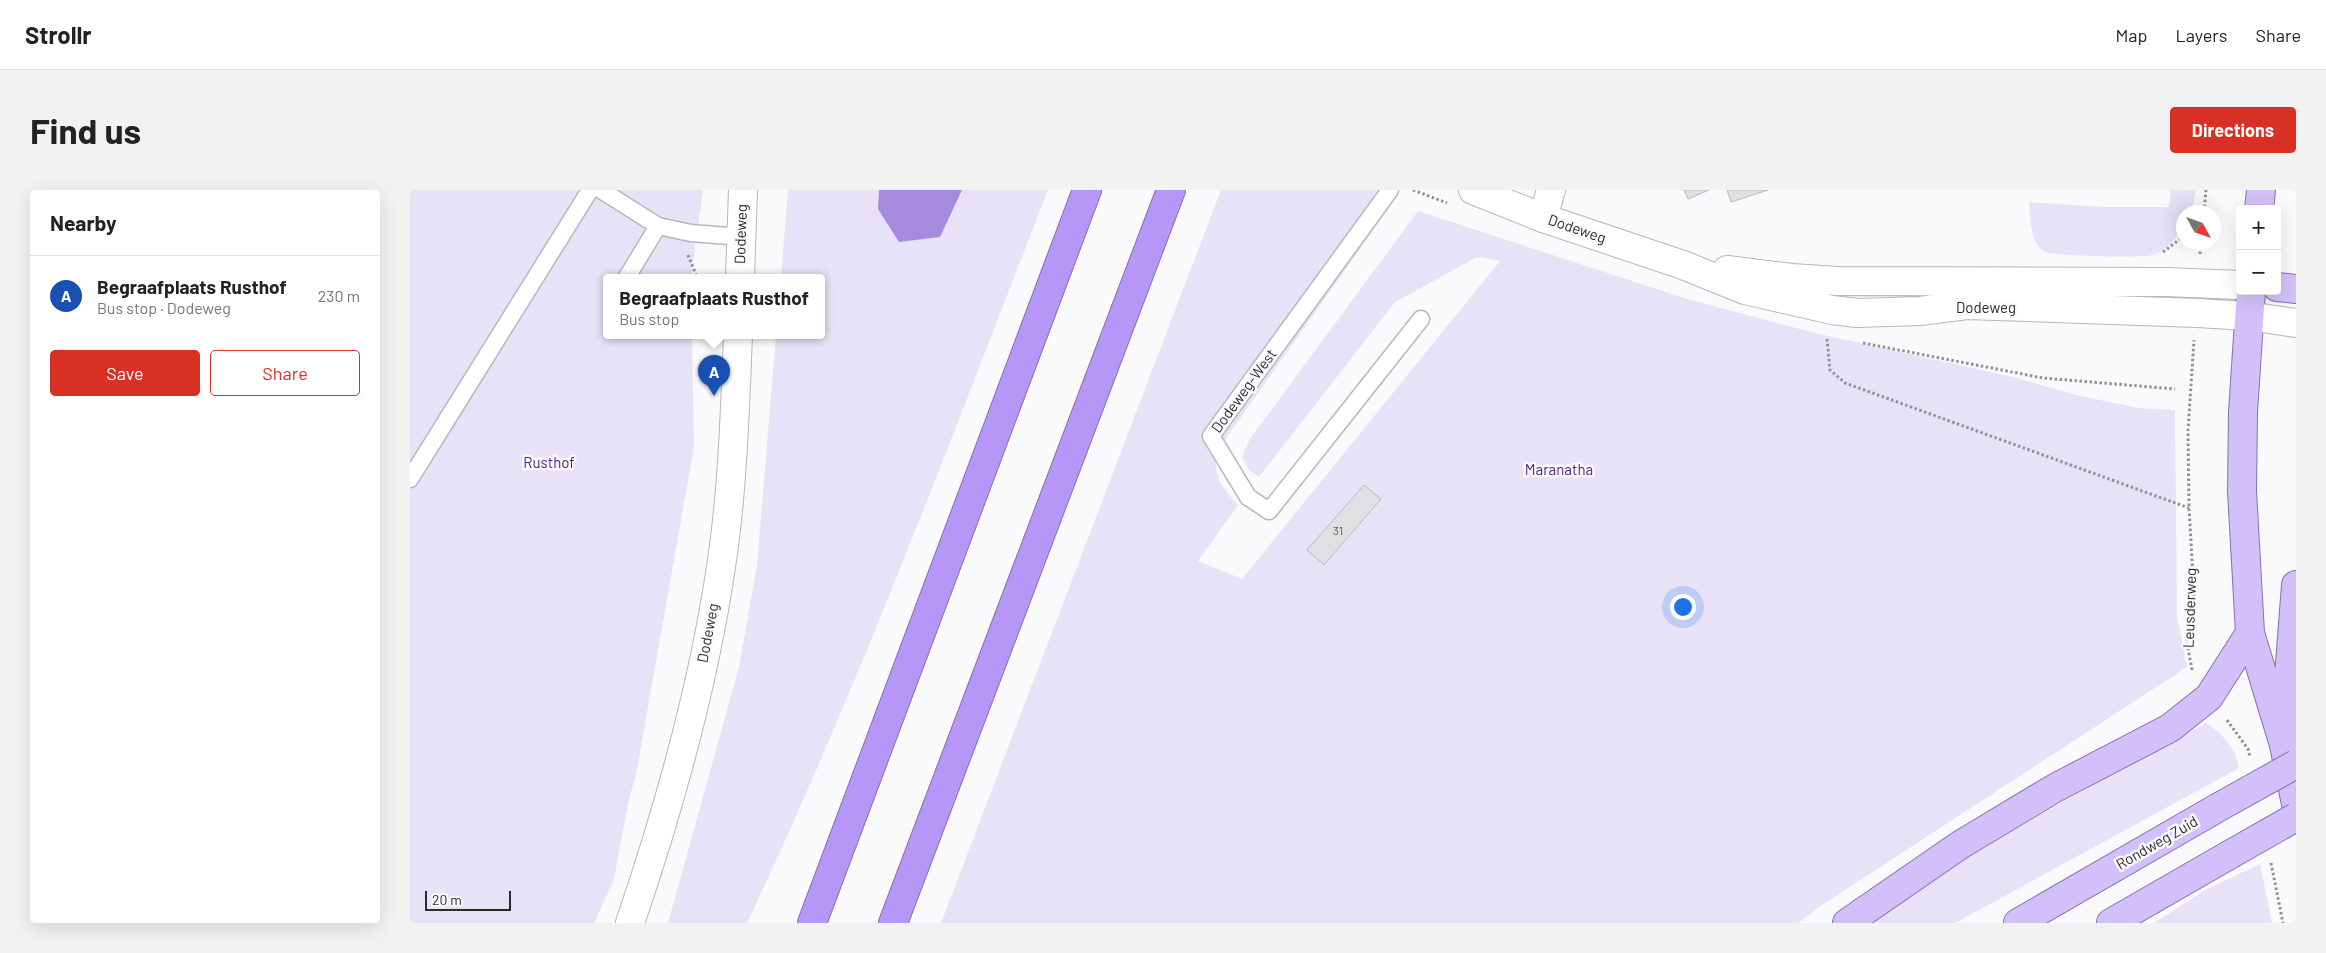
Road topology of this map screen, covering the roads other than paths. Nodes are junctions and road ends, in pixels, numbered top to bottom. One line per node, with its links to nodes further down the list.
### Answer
1 (590, 190): 24 (lane)
2 (601, 190): 12 (lane)
3 (743, 190): 13 (street, Dodeweg)
4 (1088, 190): 30 (highway)
5 (1171, 190): 34 (highway)
6 (1390, 190): 21 (lane, Dodeweg-West)
7 (1472, 190): 11 (street, Dodeweg)
8 (1551, 190): 11 (street)
9 (2261, 190): 10 (main road)
10 (2259, 205)
11 (1543, 218): 14 (street, Dodeweg)
12 (658, 226): 13 (lane); 15 (lane)
13 (742, 237): 16 (street, Dodeweg)
14 (1683, 265): 17 (street, Dodeweg); 20 (street, Dodeweg)
15 (629, 274)
16 (740, 274)
17 (2236, 285)
18 (2281, 288): 19 (main road)
19 (2296, 289)
20 (2249, 304): 22 (street, Dodeweg); 26 (main road)
21 (1421, 319)
22 (2296, 323)
23 (738, 339): 31 (street, Dodeweg)
24 (410, 479)
25 (2296, 585): 27 (main road)
26 (2250, 633): 27 (main road); 35 (main road)
27 (2290, 755): 28 (main road); 36 (main road, Rondweg Zuid, bridge)
28 (2296, 804)
29 (2296, 817): 37 (main road, bridge)
30 (826, 884): 32 (highway); 33 (highway)
31 (630, 923)
32 (801, 923)
33 (812, 923)
34 (893, 923)
35 (1847, 923)
36 (2018, 923)
37 (2111, 923)

